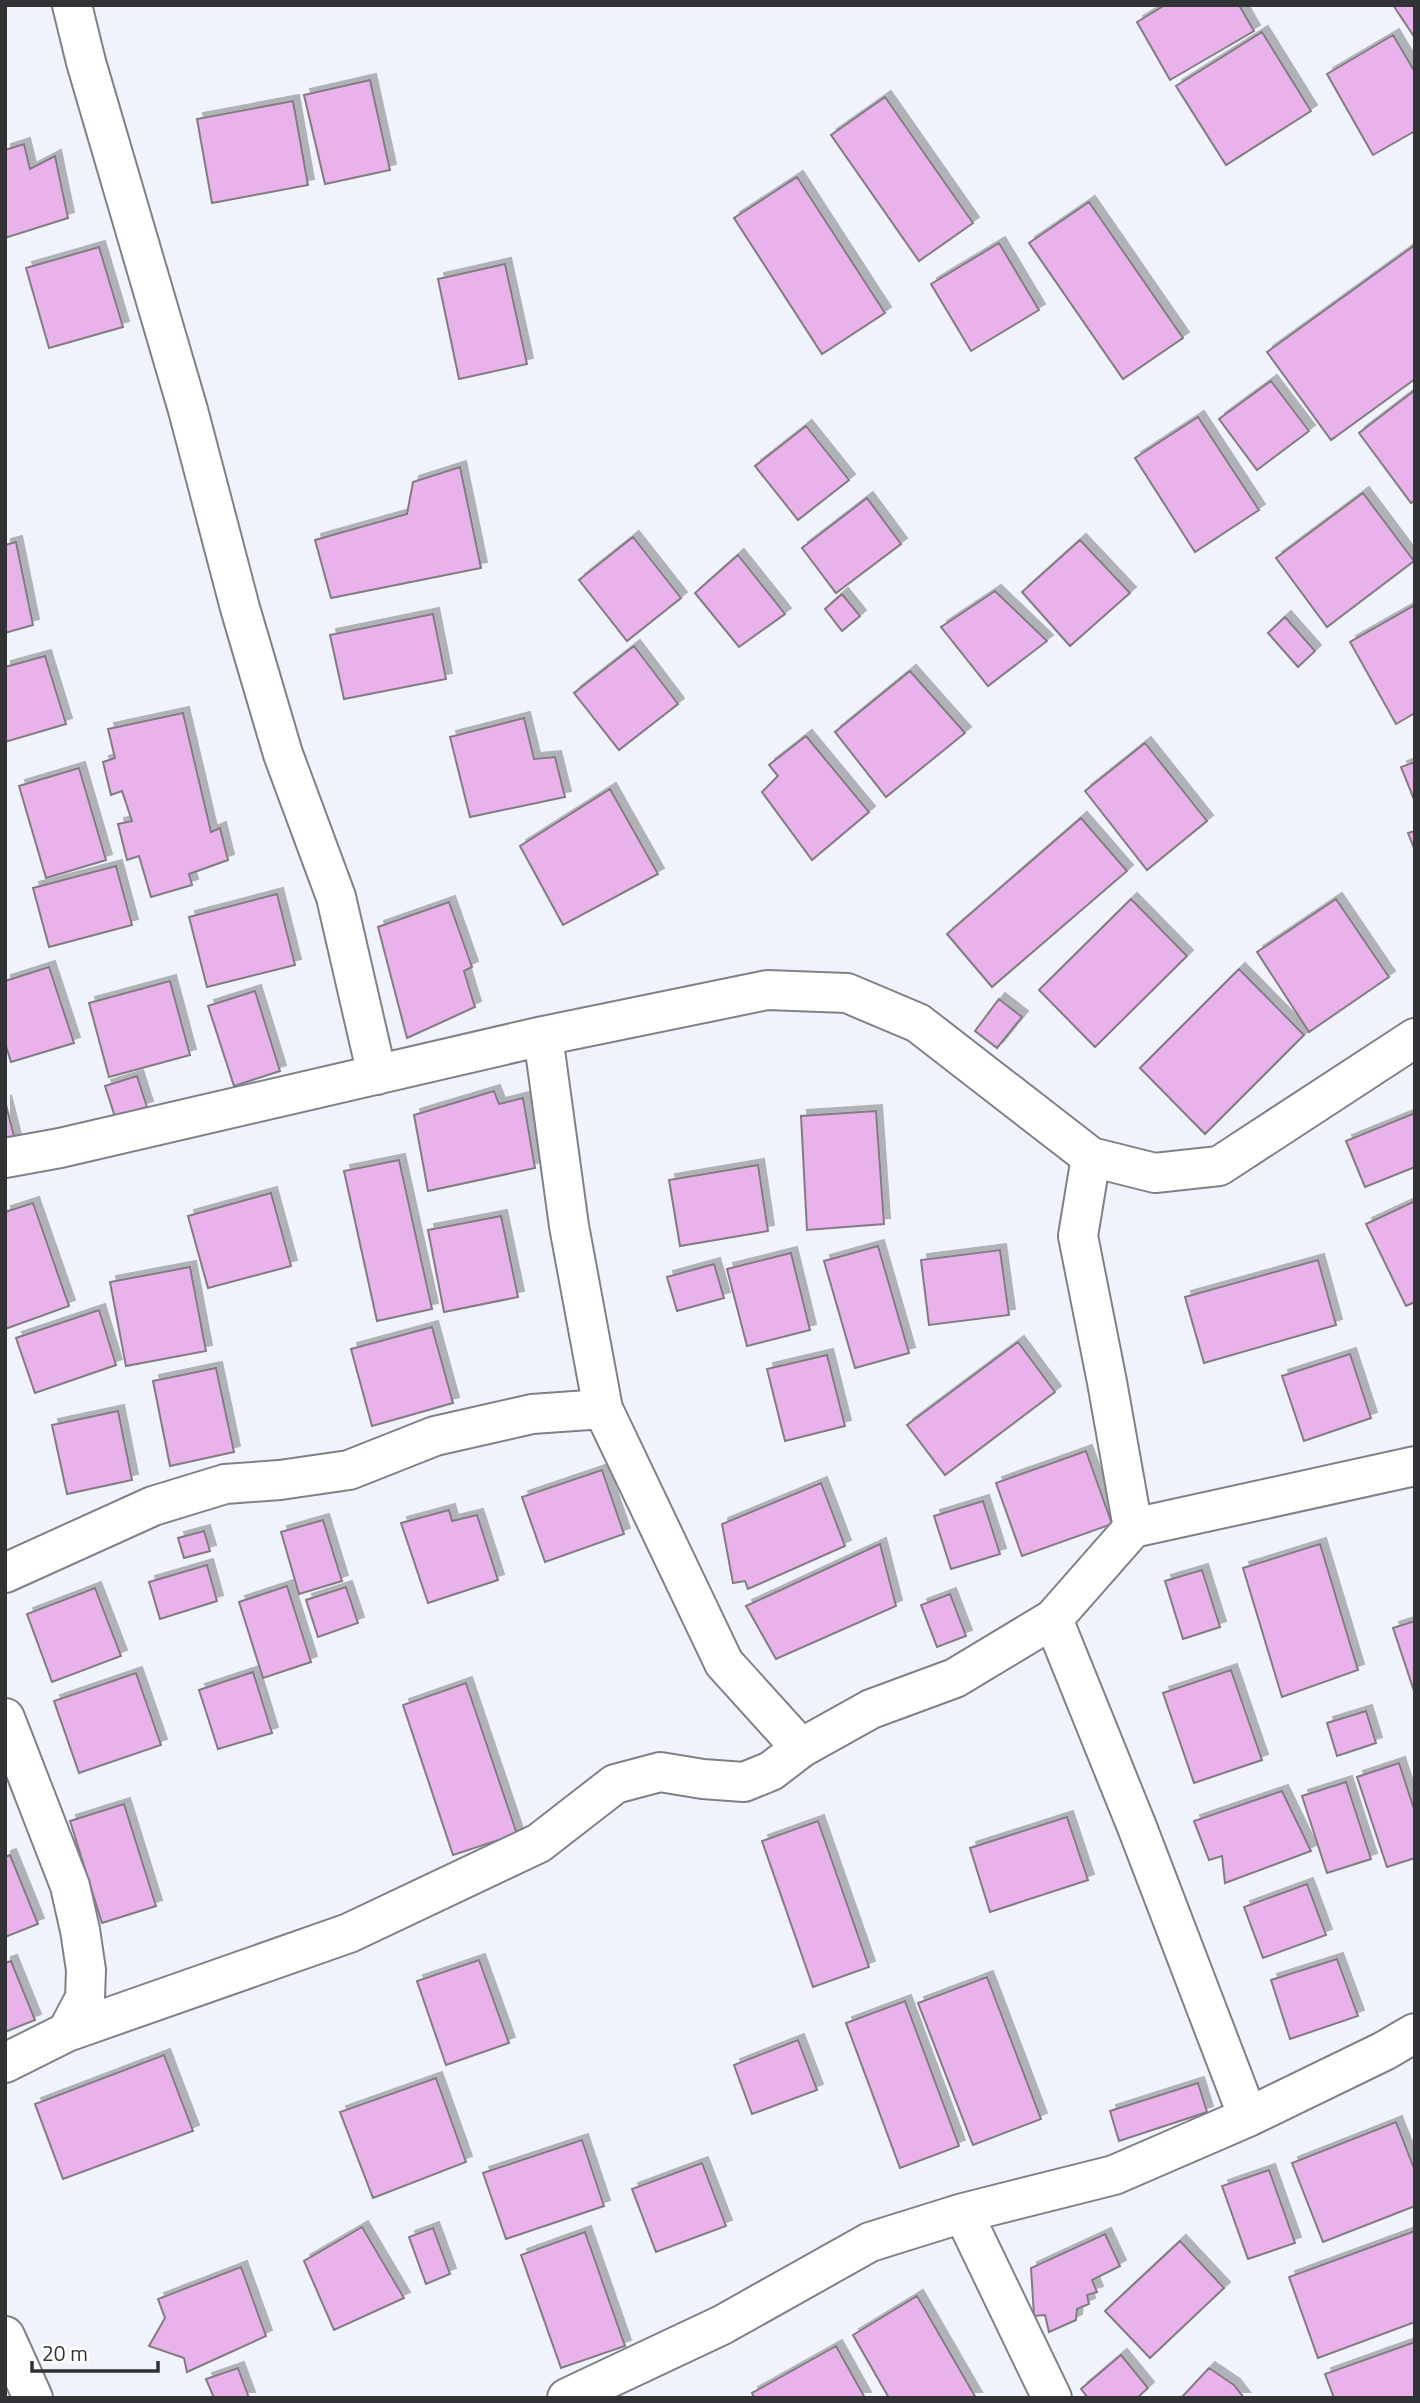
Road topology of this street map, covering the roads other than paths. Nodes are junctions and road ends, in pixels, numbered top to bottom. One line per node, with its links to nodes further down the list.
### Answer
1 (72, 5): 4 (street)
2 (543, 1036): 4 (street); 5 (street); 7 (street)
3 (1415, 1038): 5 (street)
4 (377, 1075): 6 (street)
5 (1091, 1157): 9 (street)
6 (5, 1158)
7 (603, 1409): 10 (street); 13 (street)
8 (1415, 1466): 9 (street)
9 (1133, 1528): 11 (street)
10 (5, 1573)
11 (1053, 1619): 13 (street); 17 (street)
12 (5, 1718): 14 (street)
13 (801, 1748): 14 (street)
14 (67, 2032): 16 (street)
15 (1415, 2032): 17 (street)
16 (5, 2063)
17 (1248, 2117): 18 (street)
18 (964, 2213): 21 (street); 22 (street)
19 (5, 2336): 20 (street)
20 (33, 2398)
21 (566, 2398)
22 (1052, 2398)

